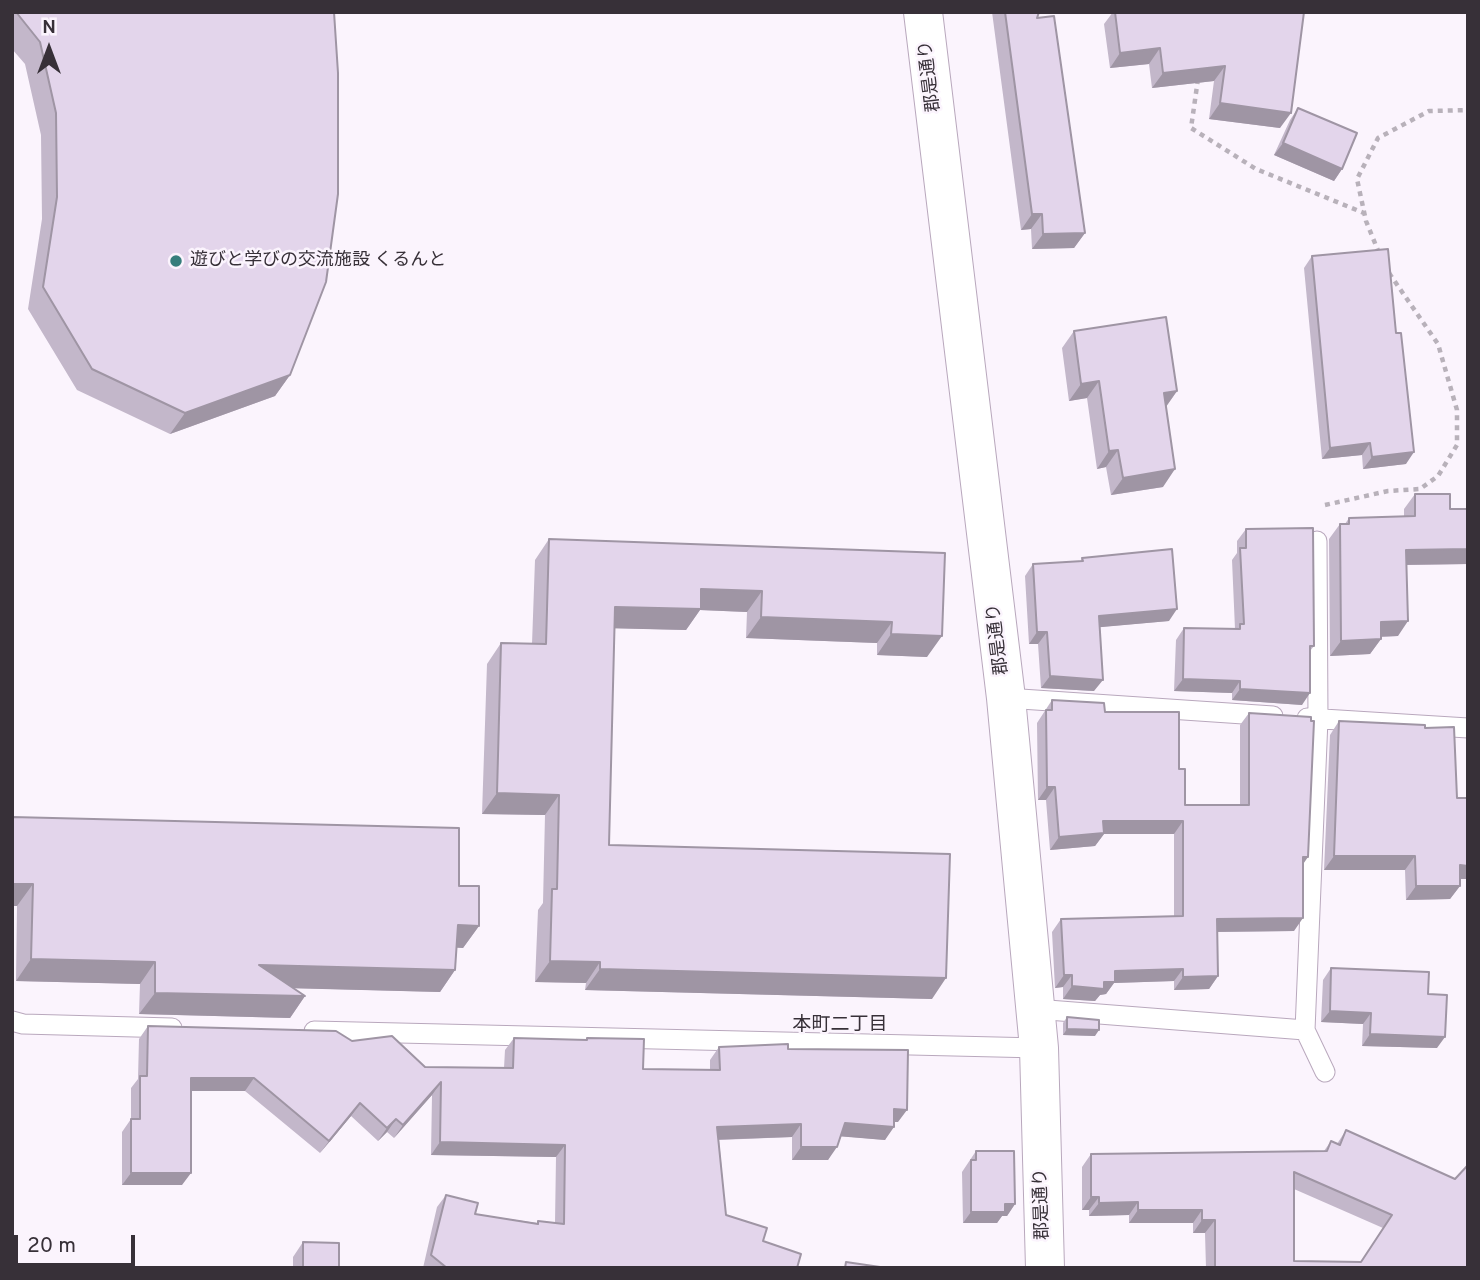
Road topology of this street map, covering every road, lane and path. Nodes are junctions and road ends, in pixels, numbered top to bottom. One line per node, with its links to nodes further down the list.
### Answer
1 (923, 12): 9 (street, 郡是通り)
2 (1199, 72): 4 (path)
3 (1468, 110): 4 (path)
4 (1364, 213): 5 (path)
5 (1382, 259)
6 (1387, 271): 7 (path)
7 (1325, 505)
8 (1317, 541): 10 (lane)
9 (1006, 698): 10 (lane); 12 (street, 郡是通り)
10 (1318, 719): 11 (lane); 15 (lane)
11 (1468, 728)
12 (1035, 1009): 15 (lane); 17 (street, 郡是通り)
13 (12, 1021): 14 (lane)
14 (190, 1028)
15 (1305, 1030): 18 (lane)
16 (301, 1031): 17 (lane)
17 (1039, 1048): 19 (street, 郡是通り)
18 (1325, 1072)
19 (1045, 1268)

